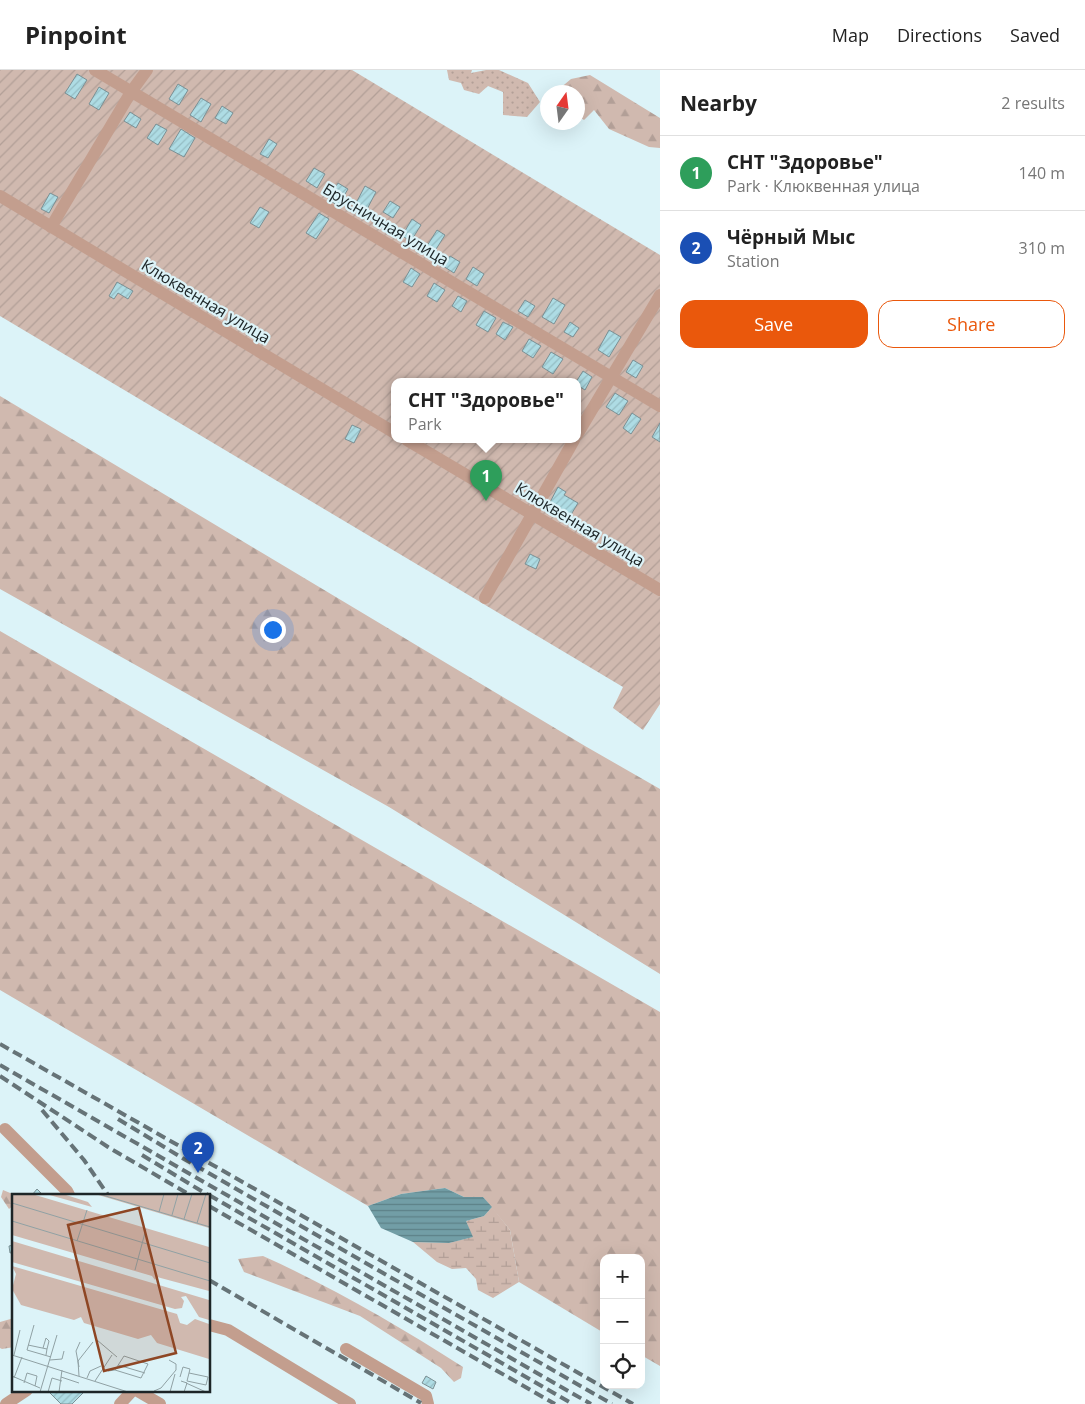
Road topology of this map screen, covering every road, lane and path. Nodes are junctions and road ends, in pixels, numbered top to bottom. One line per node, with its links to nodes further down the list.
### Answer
1 (95, 70): 3 (street, Брусничная улица)
2 (146, 70): 3 (street)
3 (131, 92): 5 (street); 7 (street, Брусничная улица)
4 (0, 196): 5 (street, Клюквенная улица)
5 (50, 227): 10 (street, Клюквенная улица)
6 (660, 295): 7 (street)
7 (611, 376): 8 (street, Брусничная улица); 9 (street)
8 (660, 406)
9 (581, 428)
10 (391, 431)
11 (412, 443): 13 (street, Клюквенная улица)
12 (572, 443): 13 (street)
13 (532, 514): 14 (street, Клюквенная улица); 15 (street)
14 (660, 590)
15 (485, 598)
16 (5, 1129): 17 (street)
17 (68, 1194)
18 (210, 1326): 26 (street)
19 (346, 1349): 27 (street)
20 (24, 1392): 23 (street)
21 (132, 1392): 24 (street)
22 (138, 1392): 25 (street)
23 (6, 1404)
24 (120, 1404)
25 (160, 1404)
26 (350, 1404)
27 (428, 1404)

